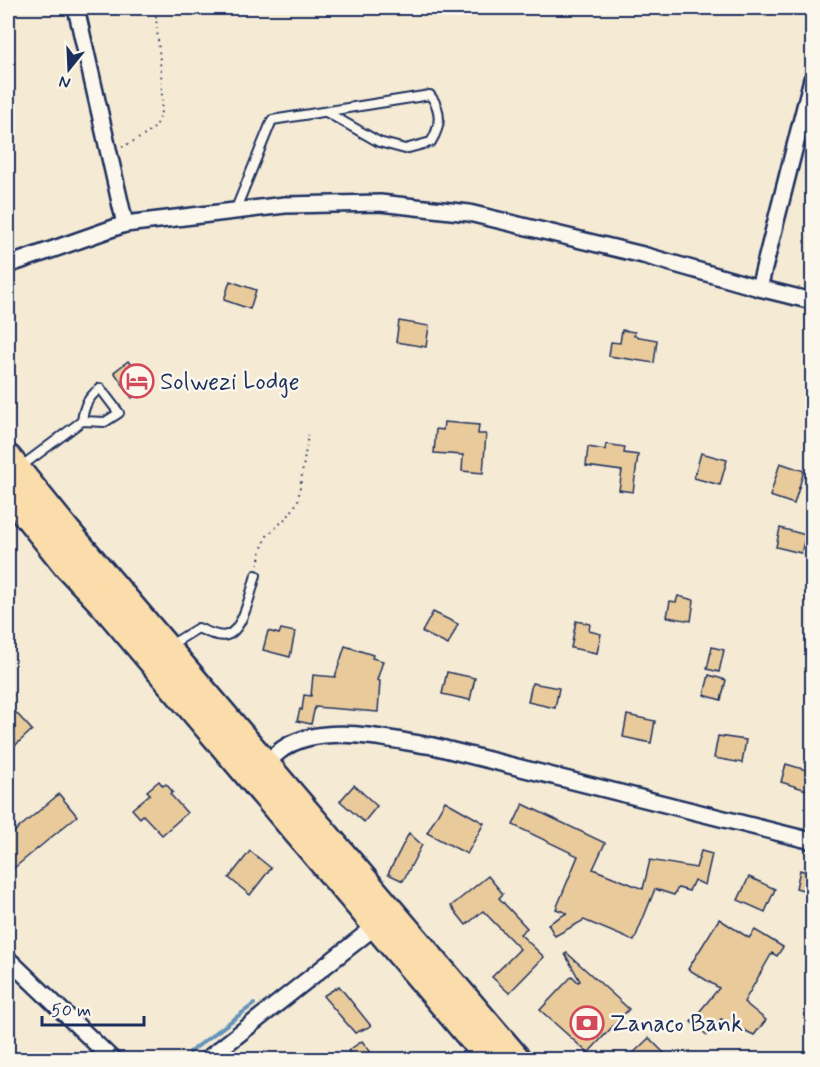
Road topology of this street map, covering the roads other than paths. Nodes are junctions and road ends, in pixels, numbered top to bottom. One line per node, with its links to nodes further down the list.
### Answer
1 (76, 8): 5 (street)
2 (813, 79): 7 (street)
3 (326, 112): 3 (lane); 4 (lane)
4 (235, 211): 5 (street); 7 (street)
5 (125, 224): 6 (street)
6 (8, 265)
7 (759, 288): 8 (street)
8 (813, 301)
9 (82, 421): 9 (lane); 10 (lane)
10 (9, 481): 12 (highway)
11 (256, 575): 12 (lane)
12 (159, 654): 13 (highway); 15 (highway)
13 (266, 764): 14 (street); 20 (highway)
14 (813, 841)
15 (377, 925): 18 (street); 19 (highway)
16 (8, 959): 17 (street)
17 (113, 1059)
18 (206, 1059)
19 (491, 1059)
20 (517, 1059)

